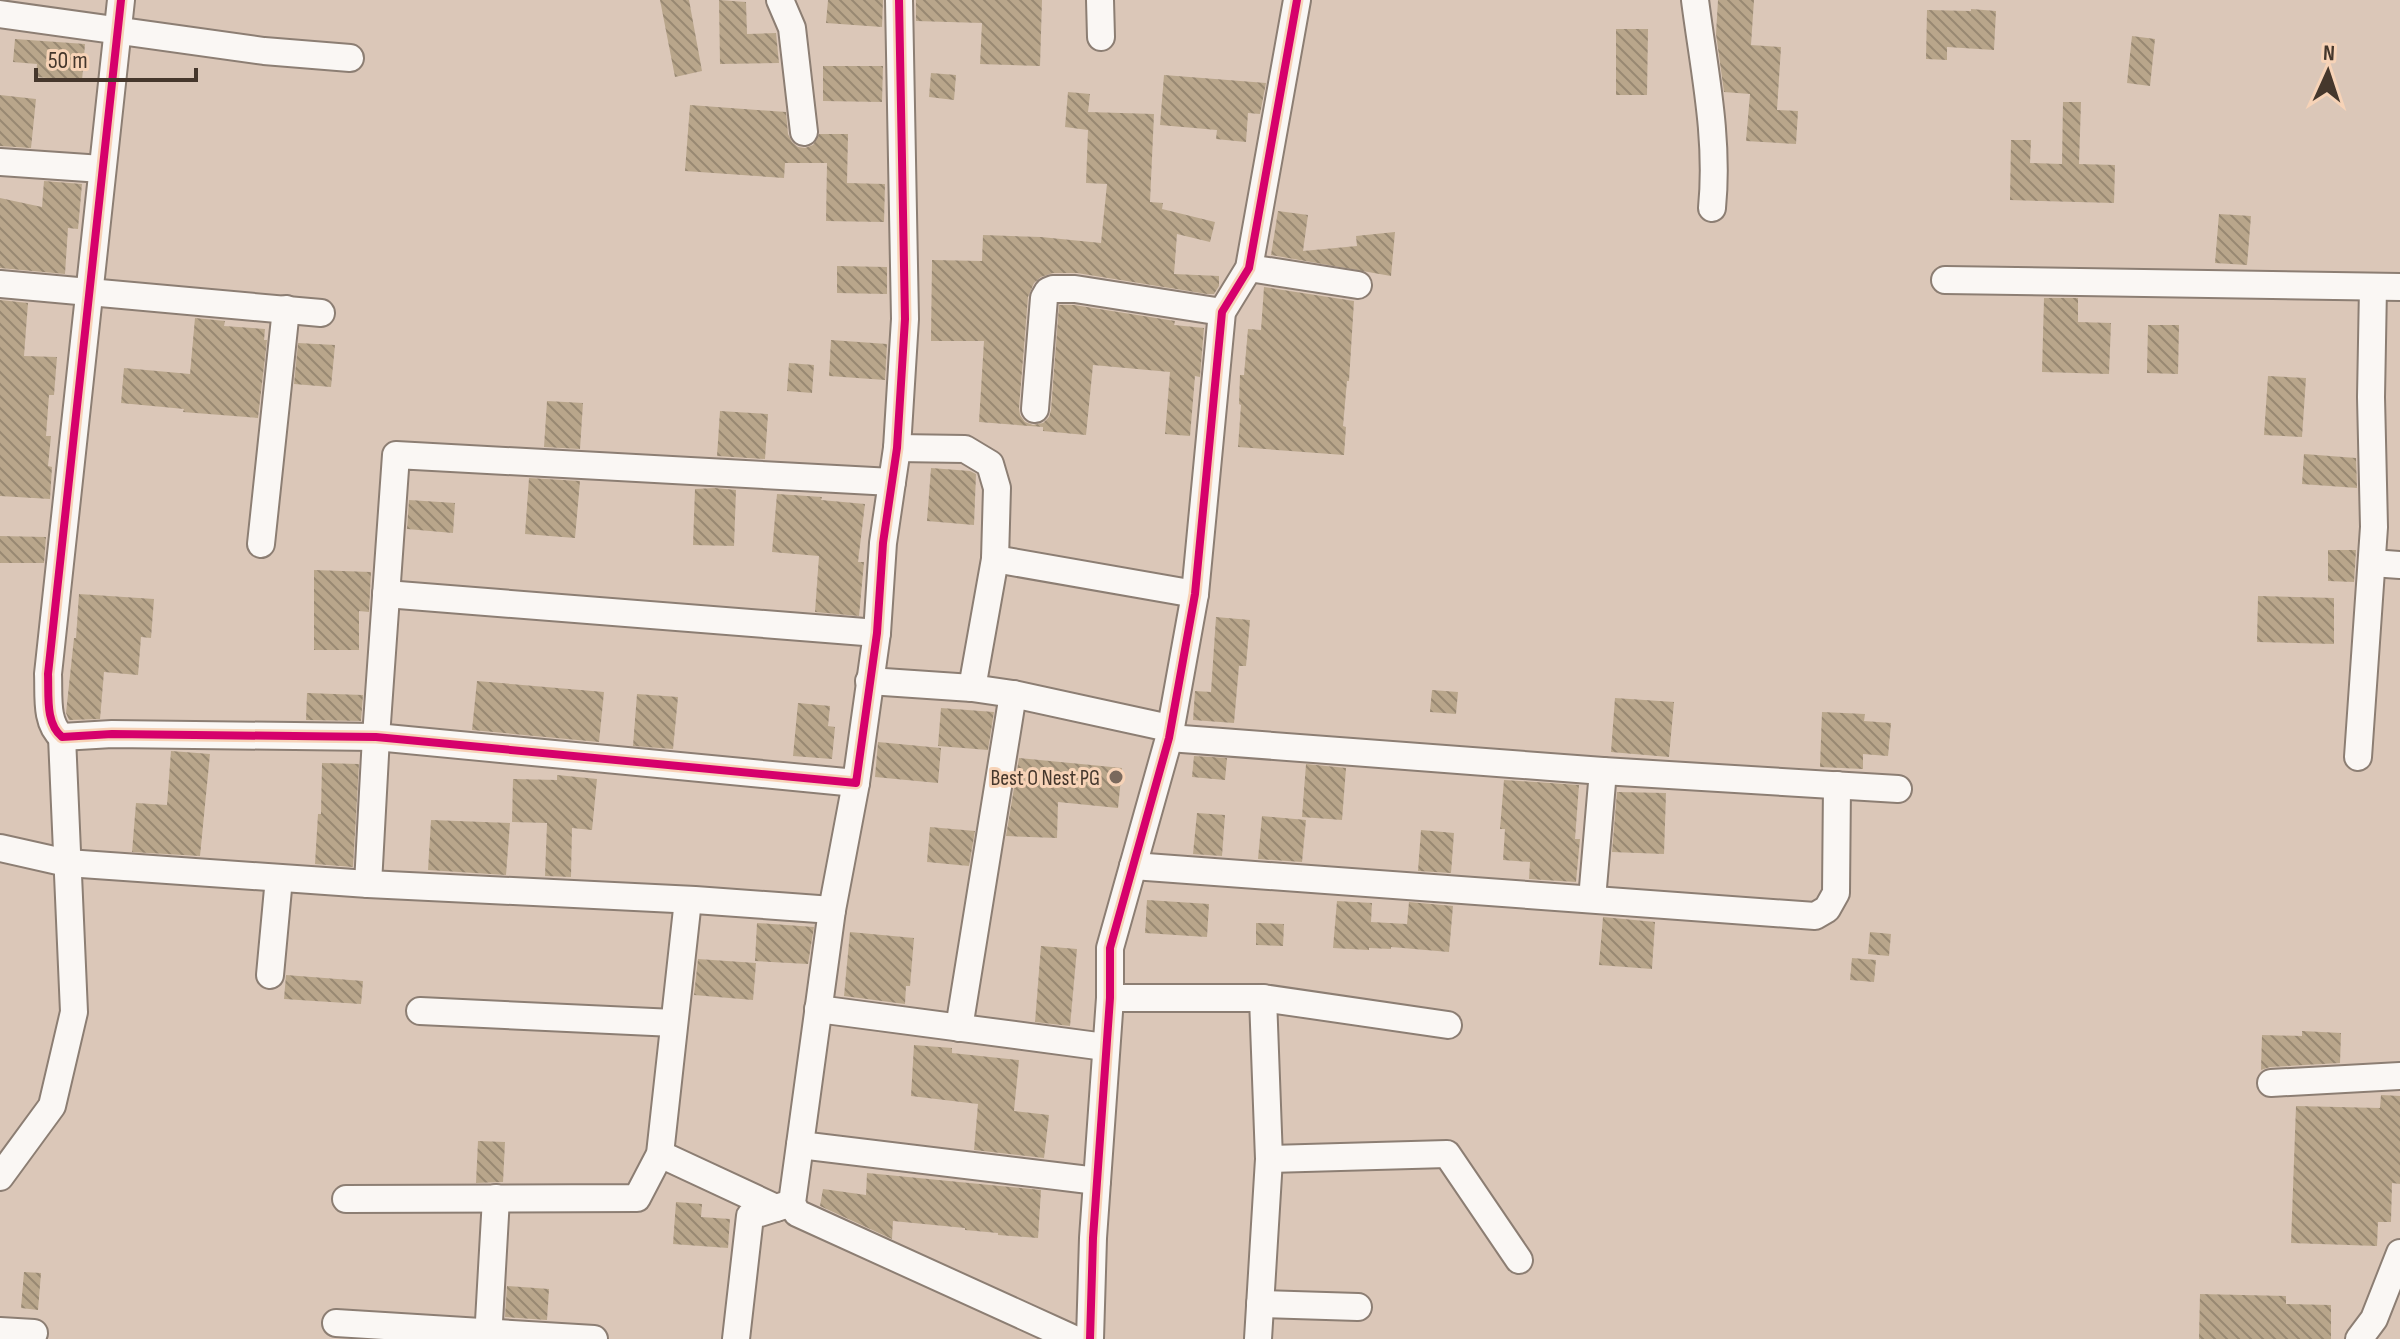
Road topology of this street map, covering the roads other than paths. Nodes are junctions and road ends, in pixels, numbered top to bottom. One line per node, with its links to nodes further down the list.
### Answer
1 (121, 0): 8 (street)
2 (780, 0): 11 (street)
3 (899, 0): 26 (street)
4 (1100, 0): 9 (street)
5 (1297, 0): 15 (street)
6 (1695, 0): 14 (street)
7 (0, 14): 8 (street)
8 (117, 30): 10 (street); 13 (street)
9 (1101, 37)
10 (350, 58)
11 (804, 132)
12 (0, 162): 13 (street)
13 (102, 169): 21 (street)
14 (1712, 208)
15 (1249, 268): 18 (street); 23 (street)
16 (1945, 280): 19 (street)
17 (0, 284): 21 (street)
18 (1358, 285)
19 (2373, 287): 20 (street); 30 (street)
20 (2400, 287)
21 (89, 292): 22 (street); 39 (street)
22 (286, 309): 24 (street); 28 (street)
23 (1222, 312): 25 (street); 33 (street)
24 (321, 313)
25 (1035, 409)
26 (897, 448): 27 (street); 29 (street)
27 (892, 482): 32 (street); 34 (street)
28 (261, 544)
29 (995, 559): 33 (street); 36 (street)
30 (2372, 563): 31 (street); 41 (street)
31 (2400, 565)
32 (386, 594): 34 (street); 40 (street)
33 (1195, 594): 38 (street)
34 (877, 633): 35 (street)
35 (869, 681): 36 (street); 43 (street)
36 (972, 688): 37 (street)
37 (1013, 694): 38 (street); 61 (street)
38 (1169, 733): 42 (street); 48 (street)
39 (62, 737): 40 (street); 47 (street)
40 (376, 737): 43 (street); 50 (street)
41 (2358, 757)
42 (1603, 771): 44 (street); 51 (street)
43 (856, 783): 53 (street)
44 (1837, 785): 45 (street); 51 (street)
45 (1898, 789)
46 (0, 848): 47 (street)
47 (67, 863): 49 (street); 68 (street)
48 (1133, 866): 51 (street); 55 (street)
49 (279, 878): 50 (street); 54 (street)
50 (368, 884): 52 (street)
51 (1592, 899)
52 (688, 900): 53 (street); 59 (street)
53 (832, 910): 57 (street)
54 (270, 975)
55 (1110, 998): 56 (street); 62 (street)
56 (1263, 998): 60 (street); 67 (street)
57 (818, 1009): 61 (street); 65 (street)
58 (420, 1011): 59 (street)
59 (674, 1023): 66 (street)
60 (1448, 1025)
61 (959, 1028): 62 (street)
62 (1105, 1047): 69 (street)
63 (2400, 1076): 64 (street)
64 (2271, 1083)
65 (800, 1145): 69 (street); 72 (street)
66 (660, 1154): 70 (street); 72 (street)
67 (1269, 1159): 74 (street); 75 (street)
68 (0, 1177)
69 (1097, 1181): 84 (street)
70 (496, 1198): 71 (street); 80 (street)
71 (346, 1199)
72 (784, 1206): 82 (street); 83 (street)
73 (2400, 1253): 86 (street)
74 (1519, 1260)
75 (1260, 1304): 76 (street); 85 (street)
76 (1358, 1307)
77 (336, 1323): 80 (street)
78 (0, 1331): 79 (street)
79 (34, 1333)
80 (488, 1336): 81 (street)
81 (594, 1339)
82 (736, 1339)
83 (1074, 1339)
84 (1090, 1339)
85 (1258, 1339)
86 (2359, 1339)

